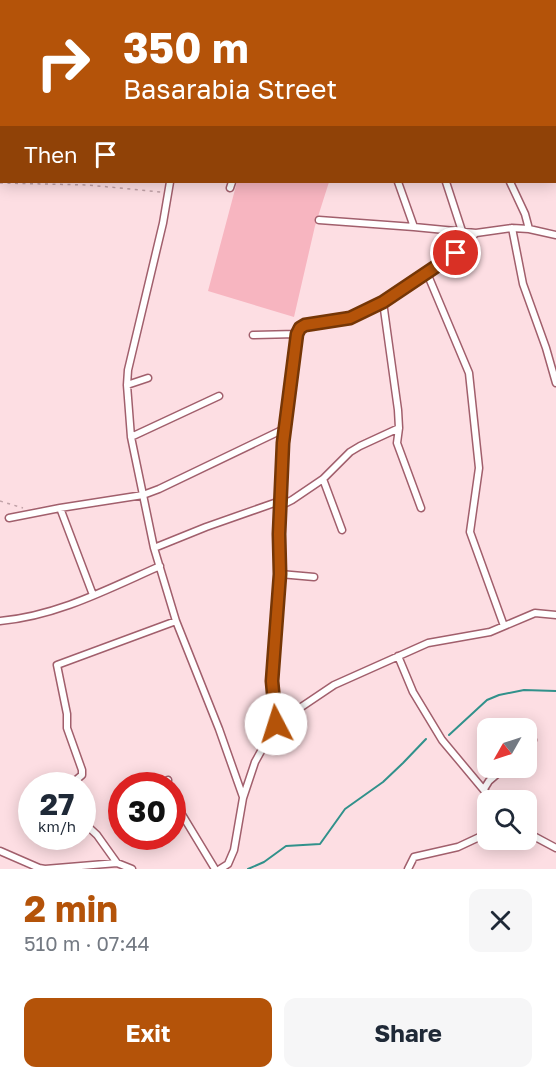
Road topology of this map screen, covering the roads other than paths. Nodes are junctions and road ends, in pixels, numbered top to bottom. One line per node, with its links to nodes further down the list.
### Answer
1 (170, 183): 18 (street)
2 (398, 183): 6 (street)
3 (446, 183): 9 (street)
4 (510, 183): 8 (street)
5 (319, 220): 6 (street)
6 (414, 227): 9 (street)
7 (512, 228): 8 (street); 10 (street); 17 (street)
8 (529, 230): 11 (street)
9 (462, 231): 10 (street)
10 (476, 233): 12 (street)
11 (556, 235)
12 (427, 273): 13 (street); 38 (street)
13 (383, 302): 14 (street); 21 (street)
14 (297, 334): 15 (street); 20 (street)
15 (253, 335)
16 (148, 378): 18 (street)
17 (556, 383)
18 (127, 385): 22 (street)
19 (219, 396): 22 (street)
20 (286, 428): 24 (street); 25 (street)
21 (399, 428): 23 (street); 27 (street)
22 (131, 437): 24 (street)
23 (323, 479): 25 (street); 29 (street)
24 (143, 495): 26 (street); 30 (street)
25 (280, 504): 30 (street); 32 (street)
26 (60, 508): 28 (street); 34 (street)
27 (421, 508)
28 (9, 518)
29 (342, 530)
30 (154, 548): 31 (street)
31 (160, 566): 34 (street); 37 (street)
32 (280, 574): 33 (street); 40 (street)
33 (314, 577)
34 (93, 595): 36 (street)
35 (556, 615): 38 (street)
36 (0, 621)
37 (176, 621): 41 (street); 44 (street)
38 (504, 626): 39 (street)
39 (399, 656): 40 (street); 43 (street)
40 (276, 724): 44 (street)
41 (82, 772)
42 (492, 778): 43 (street)
43 (484, 789)
44 (243, 798): 54 (street)
45 (186, 821): 53 (street)
46 (96, 834): 51 (street)
47 (477, 838): 55 (street)
48 (537, 838): 49 (street)
49 (556, 848)
50 (0, 851): 51 (street)
51 (117, 863): 52 (street)
52 (132, 869)
53 (215, 869)
54 (220, 869)
55 (408, 869)

